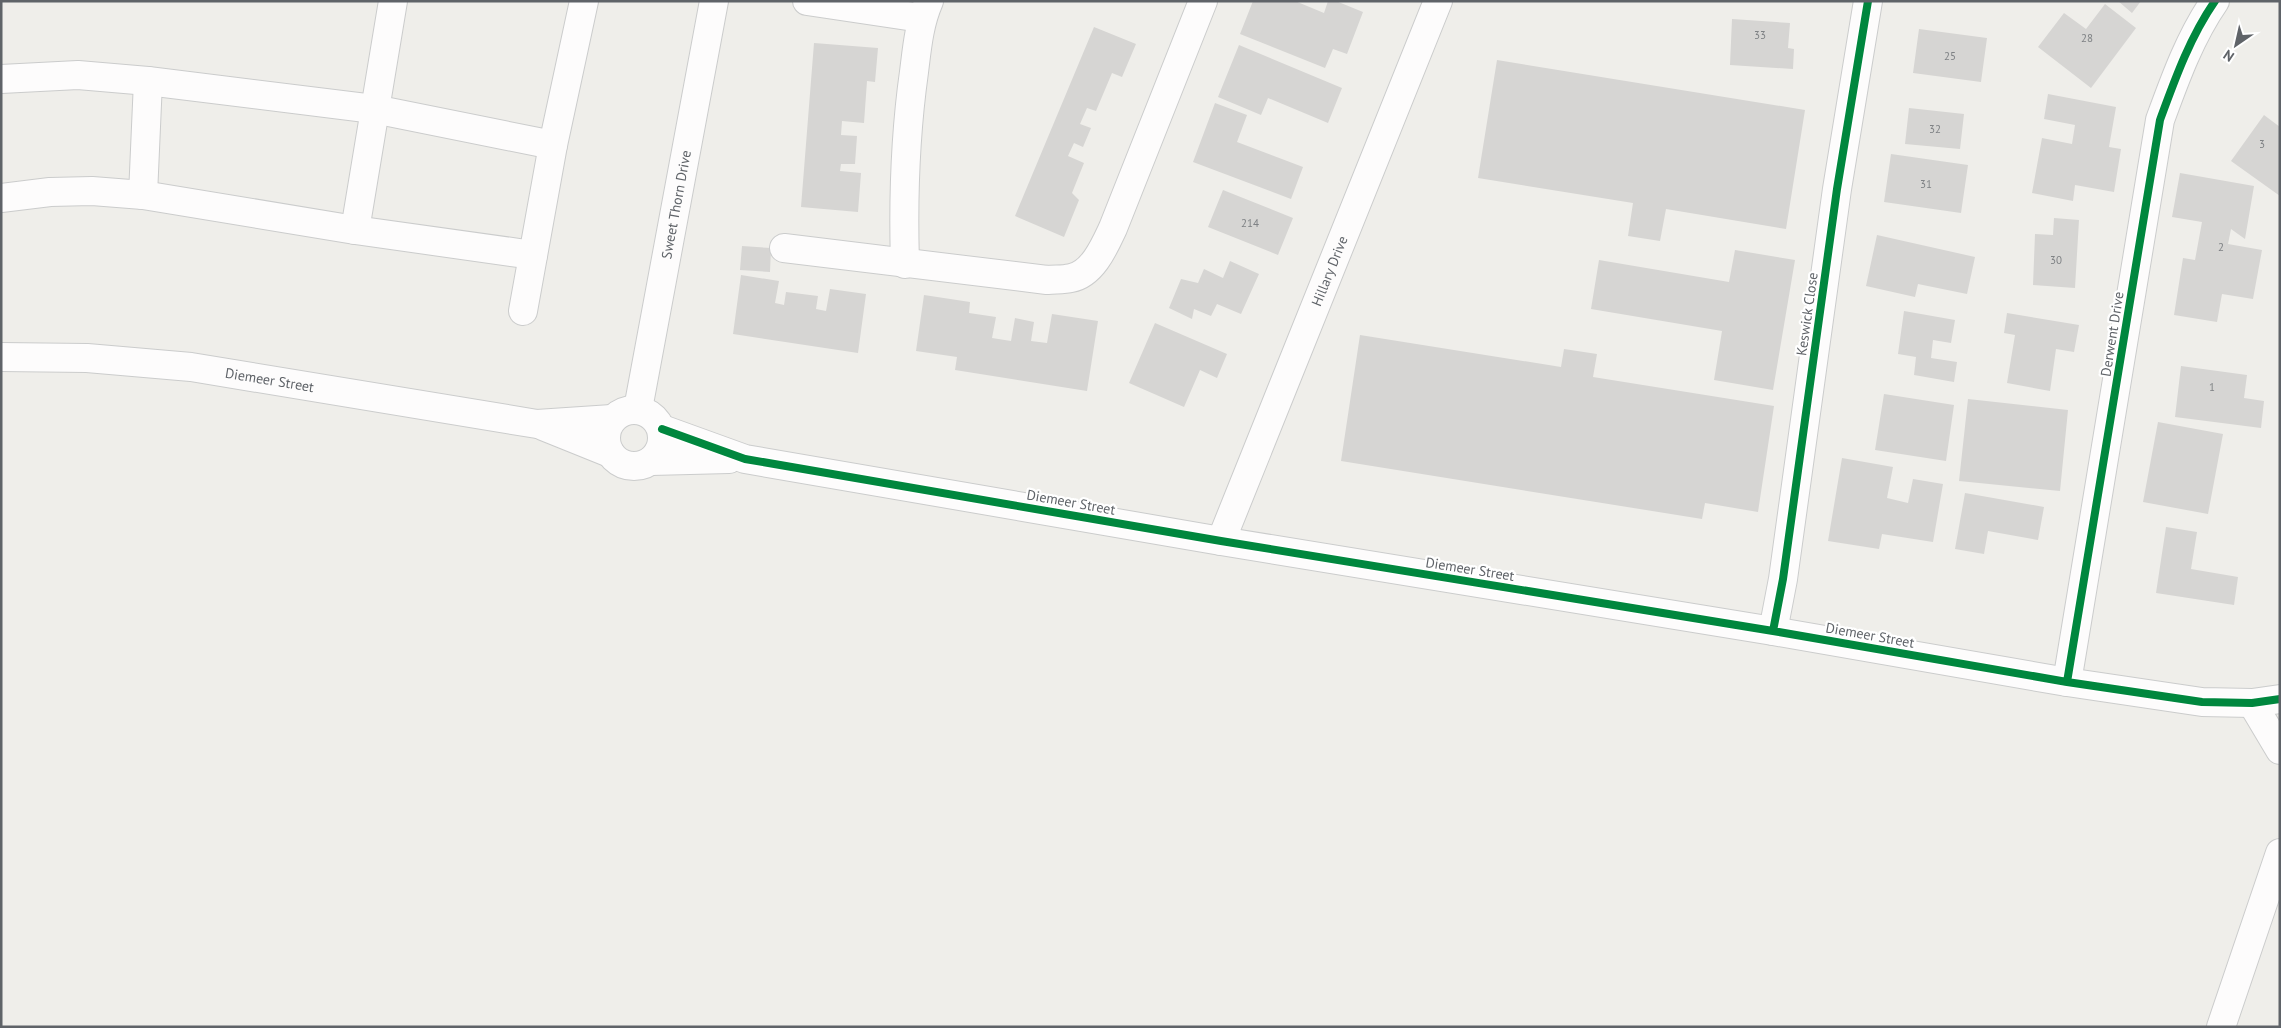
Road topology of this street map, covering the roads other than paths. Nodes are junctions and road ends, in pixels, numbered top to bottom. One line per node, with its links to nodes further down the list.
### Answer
1 (393, 1): 12 (street)
2 (584, 1): 13 (street)
3 (714, 1): 22 (street, Sweet Thorn Drive)
4 (807, 1): 9 (street)
5 (1203, 1): 19 (street)
6 (1438, 1): 29 (street, Hillary Drive)
7 (1868, 1): 30 (street, Keswick Close)
8 (2215, 1): 31 (street, Derwent Drive)
9 (925, 9): 19 (street)
10 (1, 78): 11 (street)
11 (148, 81): 12 (street); 14 (street)
12 (374, 109): 13 (street); 16 (street)
13 (554, 144): 18 (street)
14 (144, 195): 15 (street); 16 (street)
15 (1, 198)
16 (355, 230): 18 (street)
17 (784, 248): 19 (street)
18 (533, 255): 20 (street)
19 (904, 264)
20 (523, 311)
21 (1, 357): 24 (street, Diemeer Street)
22 (638, 409): 23 (street); 25 (street)
23 (612, 419): 24 (street, Diemeer Street); 26 (street)
24 (537, 424): 26 (street, Diemeer Street)
25 (662, 429): 27 (street, Diemeer Street); 28 (street)
26 (610, 453): 28 (street)
27 (745, 459): 28 (street, Diemeer Street); 29 (street, Diemeer Street)
28 (651, 461)
29 (1221, 541): 30 (street, Diemeer Street)
30 (1772, 630): 31 (street, Diemeer Street)
31 (2067, 682): 33 (street, Diemeer Street)
32 (2280, 699): 33 (street, Diemeer Street)
33 (2252, 703): 34 (street)
34 (2280, 750)
35 (2280, 852): 36 (street)
36 (2221, 1027)

